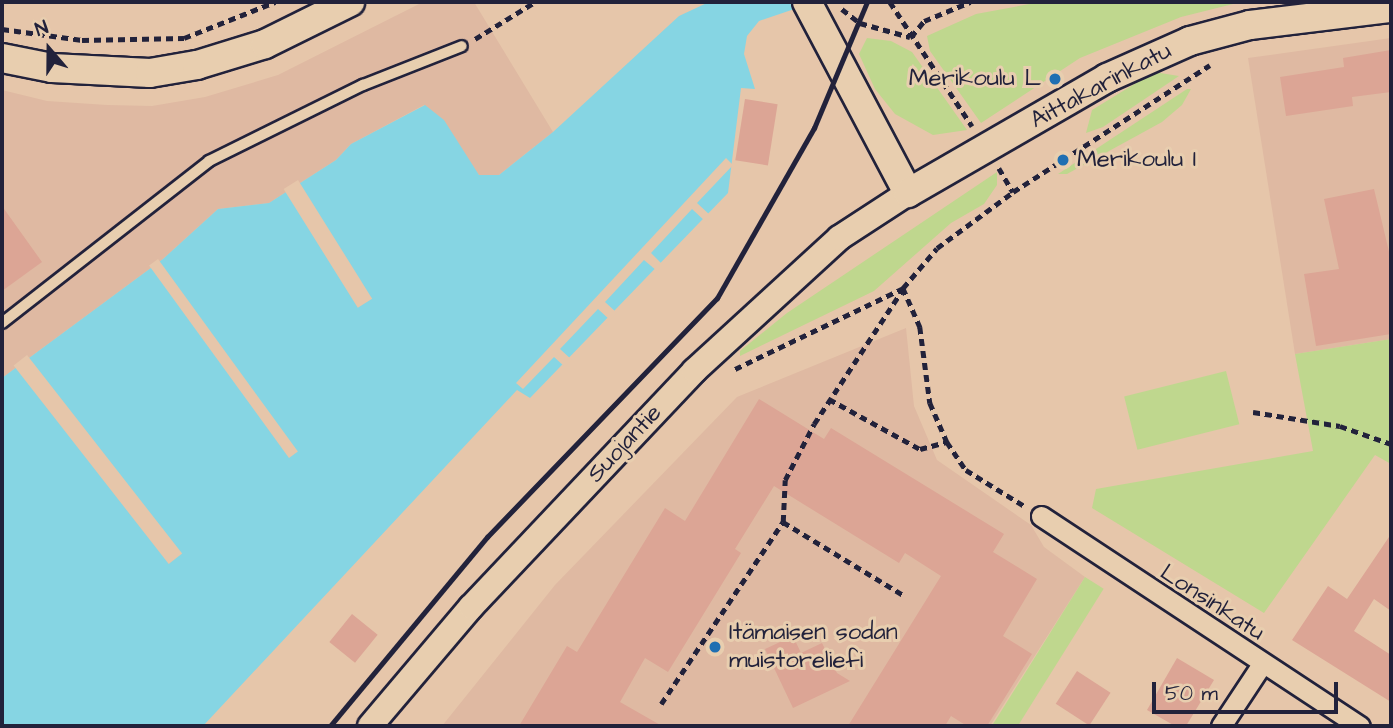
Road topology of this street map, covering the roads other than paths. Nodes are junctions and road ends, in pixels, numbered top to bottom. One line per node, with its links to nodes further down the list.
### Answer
1 (350, 2): 5 (main road)
2 (818, 6): 6 (main road)
3 (1391, 8): 6 (main road, Aittakarinkatu)
4 (462, 46): 7 (lane)
5 (2, 58)
6 (908, 193): 10 (street, Suojantie)
7 (2, 323)
8 (1041, 516): 9 (street, Lonsinkatu)
9 (1262, 664): 11 (street); 12 (street, Lonsinkatu)
10 (370, 726)
11 (1221, 726)
12 (1360, 726)

